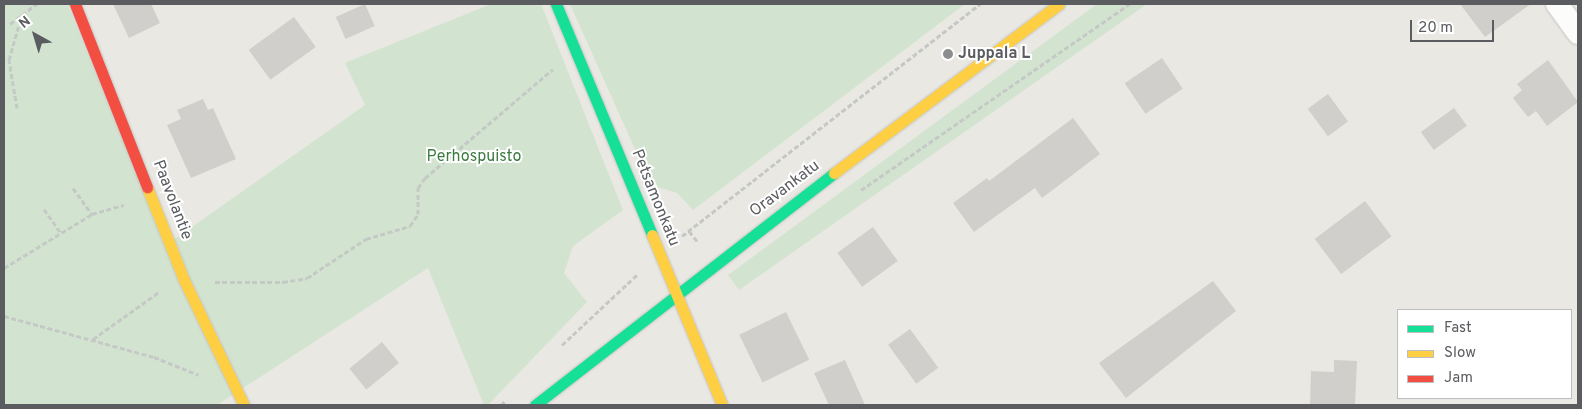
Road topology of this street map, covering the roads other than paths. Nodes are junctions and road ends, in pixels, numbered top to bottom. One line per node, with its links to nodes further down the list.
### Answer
1 (75, 4): 7 (street, Paavolantie)
2 (556, 4): 6 (street, Petsamonkatu)
3 (1059, 4): 6 (street, Oravankatu)
4 (1557, 4): 5 (street)
5 (1578, 33)
6 (676, 293): 8 (street, Oravankatu); 9 (street, Petsamonkatu)
7 (244, 405)
8 (535, 405)
9 (722, 405)

